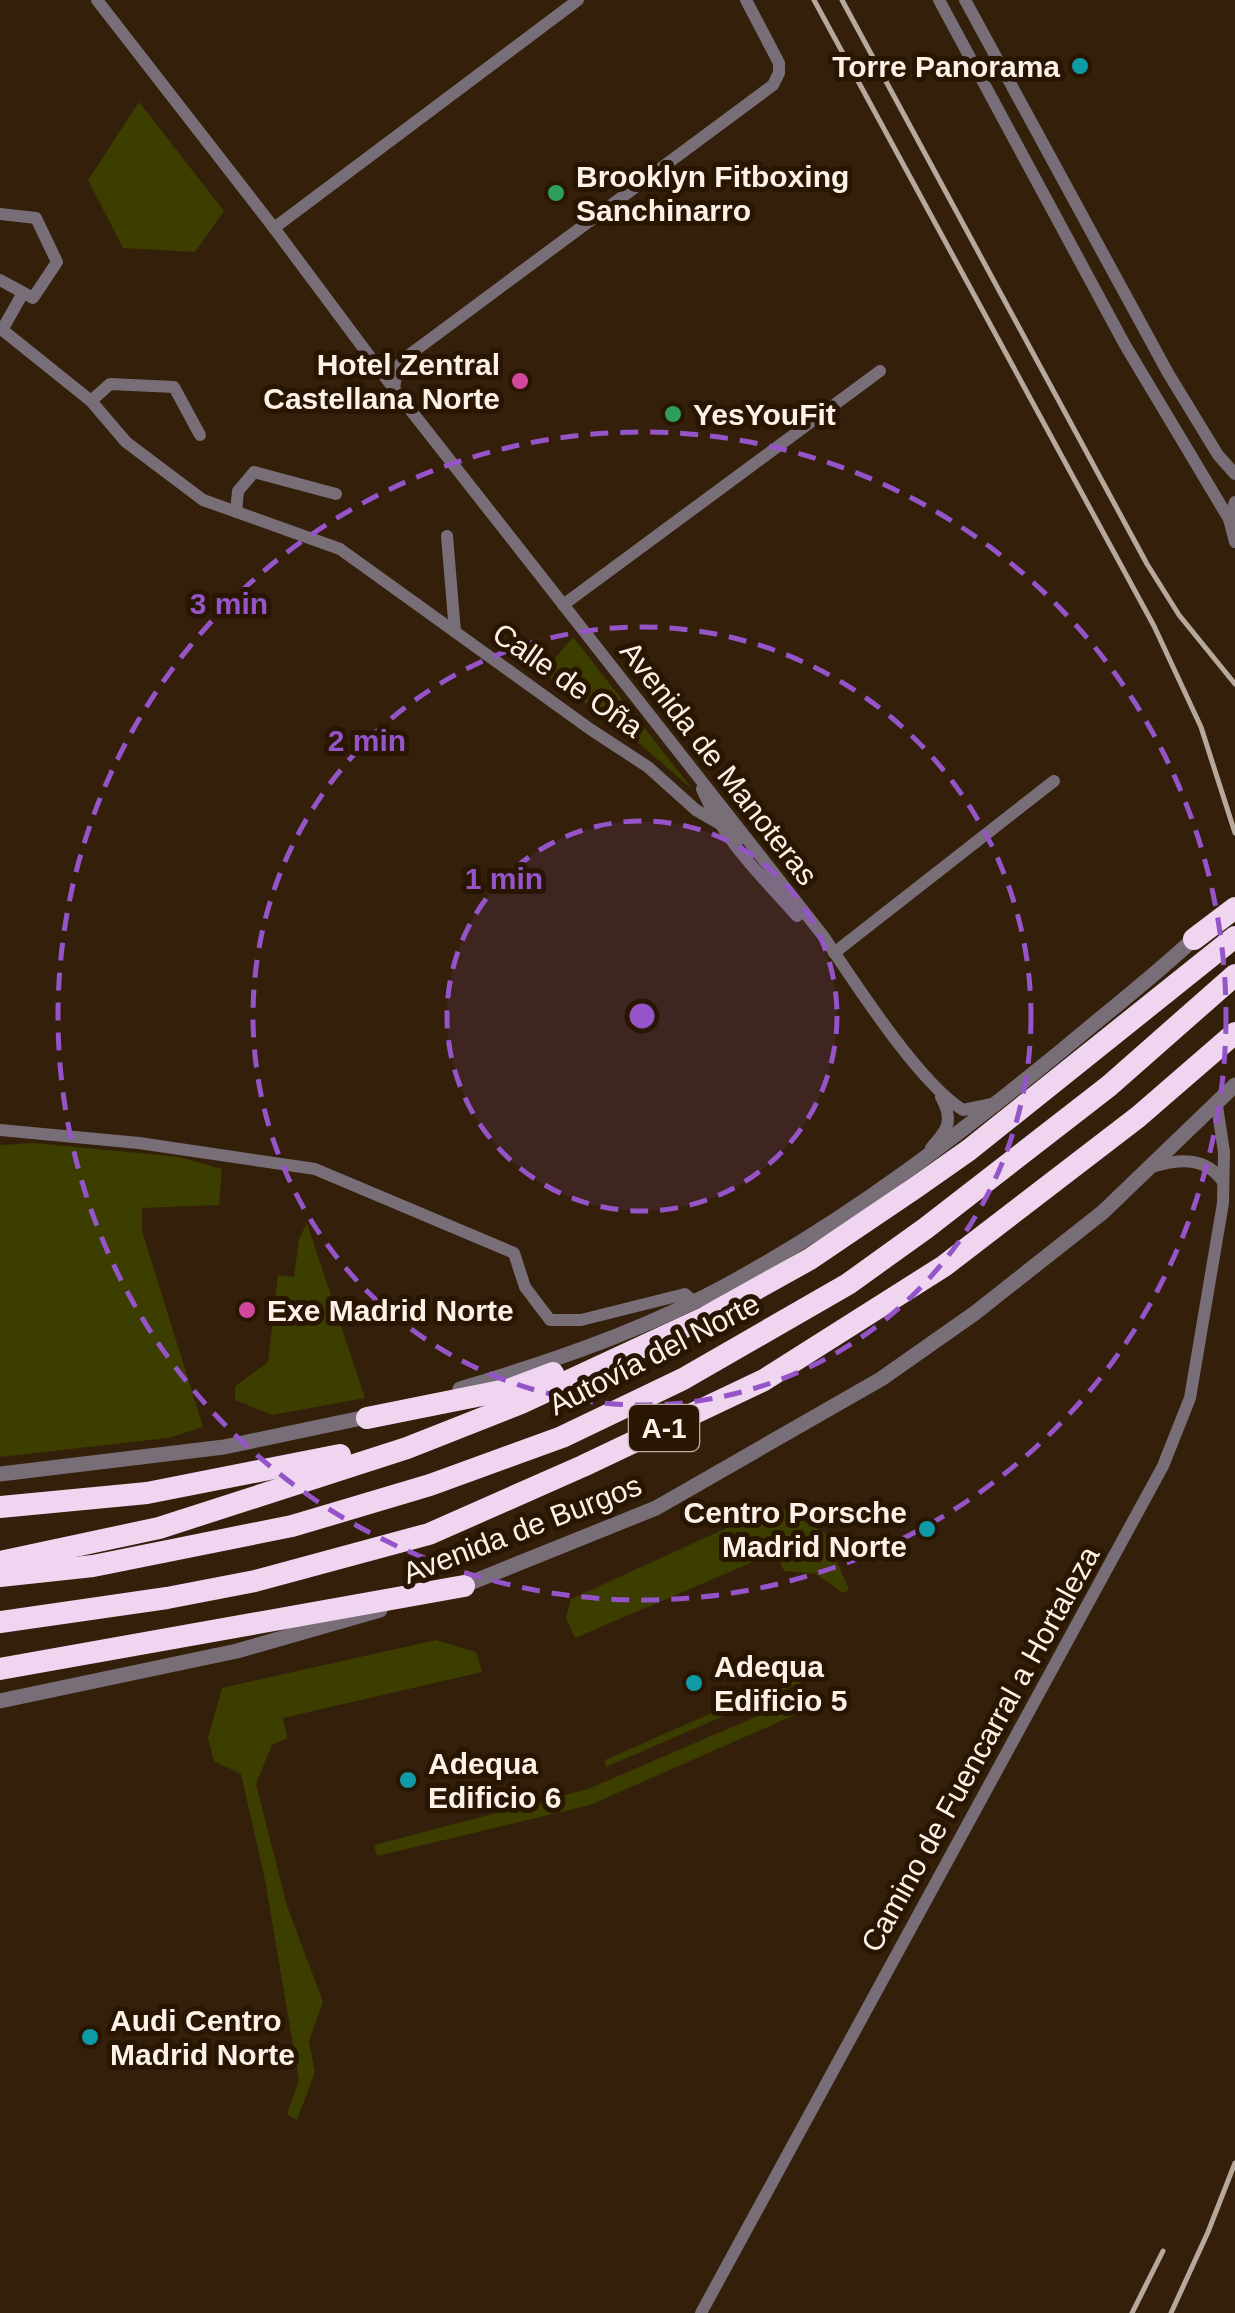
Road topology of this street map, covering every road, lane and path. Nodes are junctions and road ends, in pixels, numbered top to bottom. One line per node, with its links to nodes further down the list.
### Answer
1 (97, 0): 9 (street, Avenida de Manoteras)
2 (578, 0): 9 (street)
3 (746, 0): 15 (street)
4 (965, 0): 5 (street); 6 (street)
5 (942, 6): 7 (street)
6 (1055, 165): 7 (street); 13 (street)
7 (1035, 176): 14 (street)
8 (0, 214): 11 (street, Calle de Oña)
9 (274, 228): 16 (street, Avenida de Manoteras)
10 (0, 280): 11 (street)
11 (23, 293): 12 (street, Calle de Oña)
12 (1, 329): 19 (street, Calle de Oña)
13 (1145, 332): 14 (street); 21 (street)
14 (1125, 344): 25 (street)
15 (405, 358): 16 (street); 18 (street)
16 (372, 359): 18 (street, Avenida de Manoteras)
17 (880, 371): 28 (street)
18 (394, 389): 28 (street, Avenida de Manoteras)
19 (92, 402): 20 (street); 24 (street, Calle de Oña)
20 (200, 435)
21 (1235, 474)
22 (336, 494): 24 (street)
23 (1235, 502): 25 (street)
24 (236, 512): 29 (street, Calle de Oña)
25 (1230, 519): 27 (street)
26 (448, 536): 29 (street, Calle de Oña)
27 (1235, 542)
28 (563, 605): 30 (street, Avenida de Manoteras)
29 (455, 632): 32 (street, Calle de Oña)
30 (696, 774): 32 (street); 33 (street, Avenida de Manoteras)
31 (1054, 781): 39 (street)
32 (717, 824): 33 (street, Calle de Oña); 39 (street)
33 (786, 888): 39 (street, Avenida de Manoteras)
34 (1235, 900): 38 (street)
35 (1235, 908): 38 (highway)
36 (1235, 922): 41 (highway)
37 (1235, 937): 41 (highway)
38 (1194, 938): 45 (street)
39 (834, 953): 43 (street, Avenida de Manoteras)
40 (1235, 975): 57 (highway, Autovía del Norte / A-1)
41 (1122, 1026): 51 (highway)
42 (1235, 1033): 59 (highway, A-1)
43 (935, 1086): 45 (street, Avenida de Manoteras); 49 (street, Avenida de Manoteras)
44 (1235, 1086): 46 (street, Avenida de Burgos)
45 (999, 1102): 49 (street)
46 (1217, 1106): 48 (street, Avenida de Burgos); 50 (street, Camino de Fuencarral a Hortaleza)
47 (0, 1130): 51 (street)
48 (1152, 1167): 50 (street); 58 (street, Avenida de Burgos)
49 (908, 1172): 51 (street)
50 (1223, 1182): 62 (street, Camino de Fuencarral a Hortaleza)
51 (697, 1310): 52 (highway); 53 (highway)
52 (521, 1403): 55 (highway); 56 (highway)
53 (367, 1418): 54 (street)
54 (0, 1474)
55 (0, 1507)
56 (0, 1562)
57 (0, 1576)
58 (464, 1586): 60 (highway); 61 (street, Avenida de Burgos)
59 (0, 1622)
60 (0, 1669)
61 (0, 1701)
62 (702, 2313)

